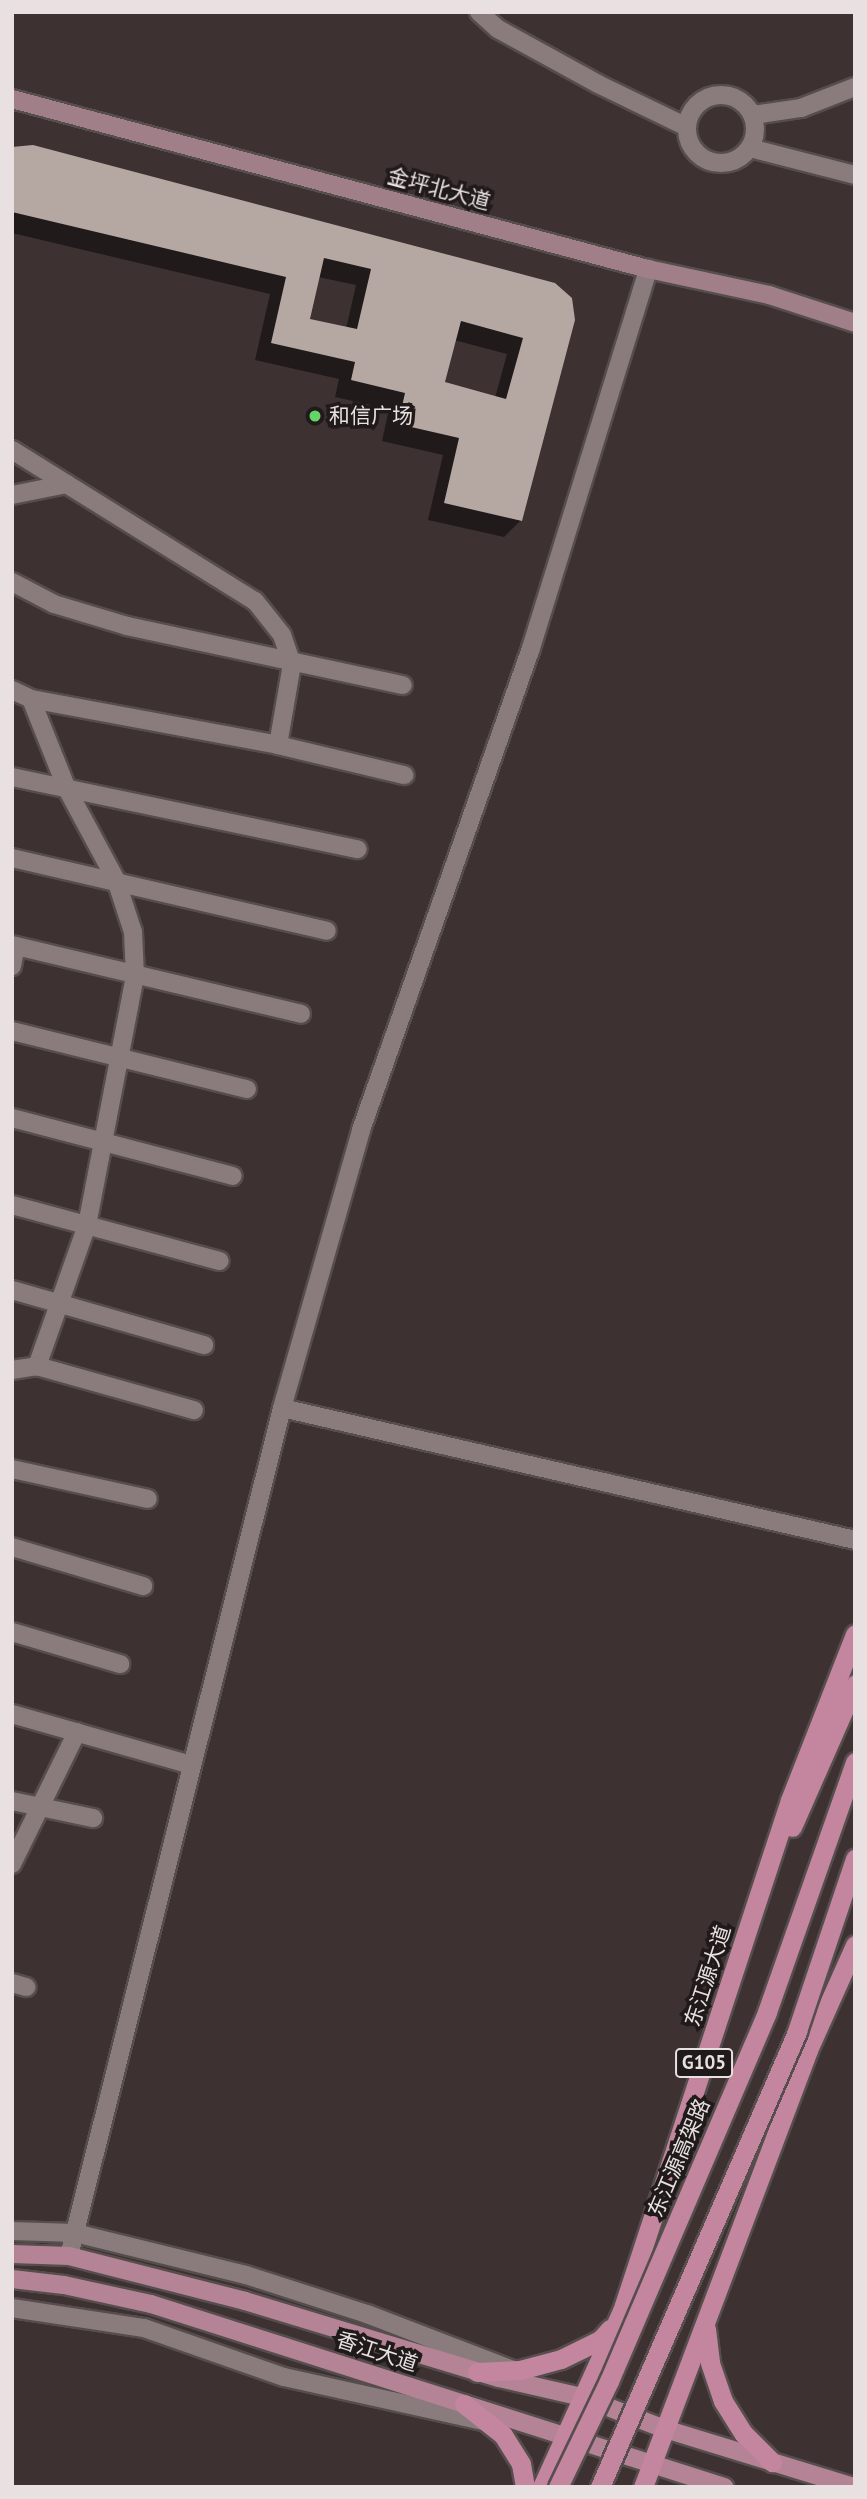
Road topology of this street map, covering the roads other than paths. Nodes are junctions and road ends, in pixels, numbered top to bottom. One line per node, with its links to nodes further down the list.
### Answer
1 (479, 12): 5 (street)
2 (855, 87): 4 (street)
3 (12, 99): 8 (main road, 金坪北大道)
4 (753, 115): 5 (street); 6 (street)
5 (687, 127): 6 (street)
6 (750, 148): 7 (street)
7 (855, 175)
8 (648, 268): 9 (main road, 金坪北大道); 44 (street)
9 (855, 323)
10 (12, 450): 11 (street)
11 (67, 484): 12 (street); 14 (street)
12 (12, 495)
13 (12, 582): 14 (street)
14 (292, 664): 15 (street); 18 (street)
15 (403, 685)
16 (12, 690): 17 (street)
17 (30, 699): 18 (street); 21 (street)
18 (278, 745): 19 (street)
19 (404, 775)
20 (12, 777): 21 (street)
21 (67, 789): 22 (street); 24 (street)
22 (358, 849)
23 (12, 858): 24 (street)
24 (116, 880): 25 (street); 28 (street)
25 (327, 931)
26 (14, 946): 27 (street); 28 (street)
27 (12, 966)
28 (135, 976): 29 (street); 31 (street)
29 (301, 1014)
30 (12, 1031): 31 (street)
31 (120, 1058): 32 (street); 34 (street)
32 (247, 1089)
33 (12, 1118): 34 (street)
34 (107, 1142): 35 (street); 37 (street)
35 (233, 1176)
36 (12, 1205): 37 (street)
37 (88, 1225): 38 (street); 40 (street)
38 (220, 1261)
39 (12, 1290): 40 (street)
40 (62, 1305): 41 (street); 42 (street)
41 (204, 1345)
42 (37, 1366): 43 (street); 45 (street)
43 (12, 1370)
44 (282, 1408): 48 (street); 58 (street)
45 (194, 1410)
46 (12, 1469): 47 (street)
47 (148, 1499)
48 (855, 1540)
49 (12, 1547): 50 (street)
50 (143, 1586)
51 (12, 1632): 53 (street)
52 (855, 1634): 64 (highway, 东江源大道 / G105)
53 (120, 1664)
54 (855, 1684): 64 (highway)
55 (12, 1714): 56 (street)
56 (77, 1732): 58 (street); 60 (street)
57 (855, 1762): 85 (highway, 东江源高架路, bridge)
58 (191, 1765): 67 (street)
59 (12, 1801): 60 (street)
60 (39, 1804): 61 (street); 63 (street)
61 (93, 1818)
62 (855, 1859): 86 (highway, bridge)
63 (12, 1864)
64 (759, 1895): 72 (highway, 东江源大道 / G105)
65 (855, 1945): 73 (highway)
66 (12, 2231): 67 (street)
67 (75, 2234): 69 (street); 74 (street)
68 (12, 2253): 69 (main road)
69 (69, 2256): 75 (main road)
70 (12, 2279): 77 (main road, 香江大道)
71 (12, 2308): 78 (street)
72 (622, 2311): 74 (highway); 76 (highway, 东江源大道 / G105)
73 (706, 2323): 79 (highway); 81 (highway)
74 (513, 2370): 75 (highway); 76 (street)
75 (477, 2372): 76 (main road)
76 (582, 2397): 79 (main road); 80 (highway, 东江源大道 / G105)
77 (464, 2404): 78 (highway); 80 (main road, 香江大道)
78 (491, 2423): 80 (street); 83 (highway)
79 (665, 2429): 81 (main road); 82 (highway)
80 (563, 2439): 82 (main road, 香江大道); 84 (highway, 东江源大道 / G105)
81 (772, 2462): 89 (main road)
82 (653, 2463): 87 (highway); 88 (main road, 香江大道)
83 (525, 2487)
84 (541, 2487)
85 (558, 2487)
86 (600, 2487)
87 (643, 2487)
88 (724, 2487)
89 (854, 2487)

